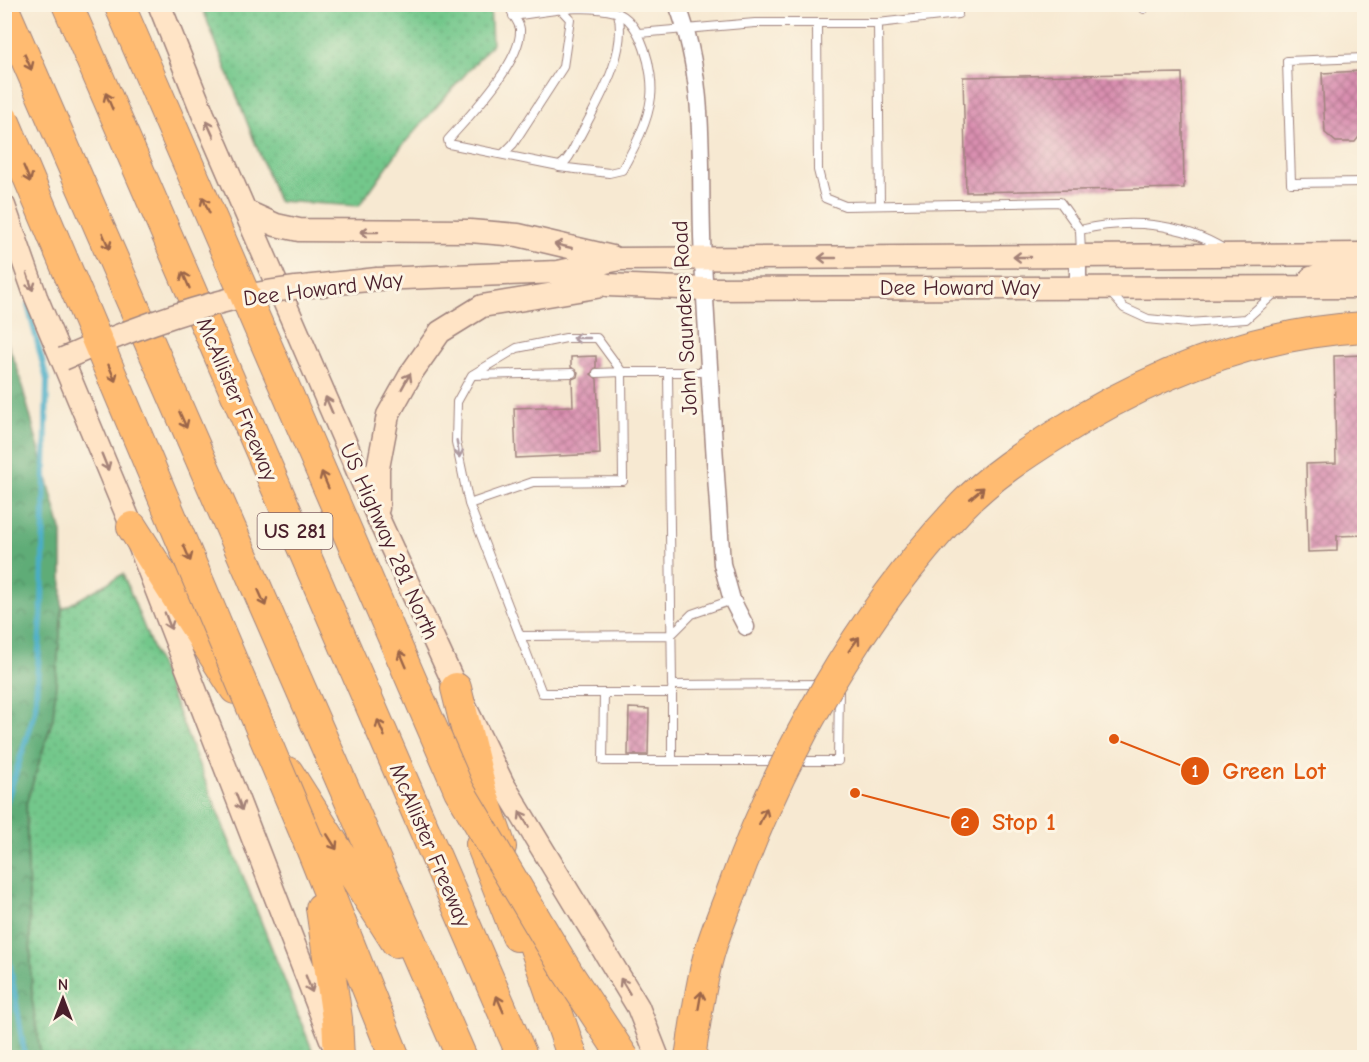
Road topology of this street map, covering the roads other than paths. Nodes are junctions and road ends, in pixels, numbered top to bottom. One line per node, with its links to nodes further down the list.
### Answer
1 (67, 4): 63 (highway, McAllister Freeway / US 281, one-way to 1)
2 (119, 4): 57 (highway, one-way to 2, bridge)
3 (159, 4): 23 (main road, US Highway 281 North, one-way to 3)
4 (509, 4): 11 (lane)
5 (677, 4): 14 (street, John Saunders Road)
6 (590, 6): 7 (lane); 9 (lane)
7 (559, 7): 11 (lane); 18 (lane)
8 (4, 9): 59 (highway, US 281, one-way to 59)
9 (618, 13): 15 (lane); 19 (lane)
10 (958, 14): 13 (lane)
11 (513, 16): 18 (lane)
12 (817, 23): 13 (lane); 14 (lane); 21 (lane)
13 (878, 23): 21 (lane)
14 (686, 27): 15 (lane); 28 (street, John Saunders Road)
15 (639, 33): 19 (lane)
16 (1365, 58): 20 (lane)
17 (4, 120): 58 (highway, one-way to 58, bridge)
18 (503, 154): 19 (lane)
19 (559, 166)
20 (1365, 182)
21 (880, 205): 24 (lane)
22 (4, 207): 39 (main road, one-way to 39)
23 (245, 211): 29 (main road, one-way to 23); 47 (main road, US Highway 281 North, one-way to 23)
24 (1080, 230): 26 (lane); 27 (lane)
25 (1365, 254): 26 (main road, Dee Howard Way)
26 (1235, 255): 27 (main road, Dee Howard Way)
27 (1079, 256): 28 (main road, Dee Howard Way, one-way to 28); 33 (street)
28 (703, 258): 29 (main road, Dee Howard Way); 37 (street, John Saunders Road)
29 (620, 259): 31 (main road, Dee Howard Way)
30 (1365, 270): 35 (main road)
31 (558, 272): 32 (main road, Dee Howard Way); 39 (main road, Dee Howard Way, bridge)
32 (607, 285): 37 (main road, Dee Howard Way); 47 (main road, one-way to 32)
33 (1078, 287): 34 (main road, Dee Howard Way); 37 (main road, Dee Howard Way)
34 (1105, 287): 35 (main road, Dee Howard Way); 35 (lane)
35 (1282, 287): 36 (main road, Dee Howard Way)
36 (1365, 287)
37 (705, 289): 42 (street, John Saunders Road)
38 (1365, 327): 68 (highway, one-way to 38, bridge)
39 (63, 359): 48 (main road, one-way to 48)
40 (622, 372): 41 (lane); 44 (lane); 45 (lane, one-way to 45); 46 (lane)
41 (668, 372): 42 (lane); 51 (lane)
42 (709, 372): 49 (street, John Saunders Road)
43 (572, 373): 45 (lane)
44 (597, 373)
45 (472, 375): 46 (lane, one-way to 46)
46 (469, 504): 52 (lane)
47 (378, 518): 53 (main road, US Highway 281 North)
48 (132, 527): 59 (highway, one-way to 59); 60 (main road, one-way to 60)
49 (732, 600): 50 (street, John Saunders Road); 51 (lane)
50 (746, 627)
51 (671, 635): 52 (lane); 54 (lane)
52 (520, 636): 55 (lane)
53 (456, 688): 65 (highway); 67 (main road, US Highway 281 North, one-way to 53)
54 (672, 689): 55 (lane); 56 (lane); 56 (lane)
55 (604, 693): 56 (lane)
56 (672, 761)
57 (459, 790): 64 (highway, bridge); 66 (highway, bridge)
58 (309, 843): 60 (highway); 61 (highway)
59 (447, 1022): 62 (highway, US 281)
60 (338, 1058)
61 (395, 1058)
62 (462, 1058)
63 (523, 1058)
64 (551, 1058)
65 (573, 1058)
66 (624, 1058)
67 (658, 1058)
68 (690, 1058)

